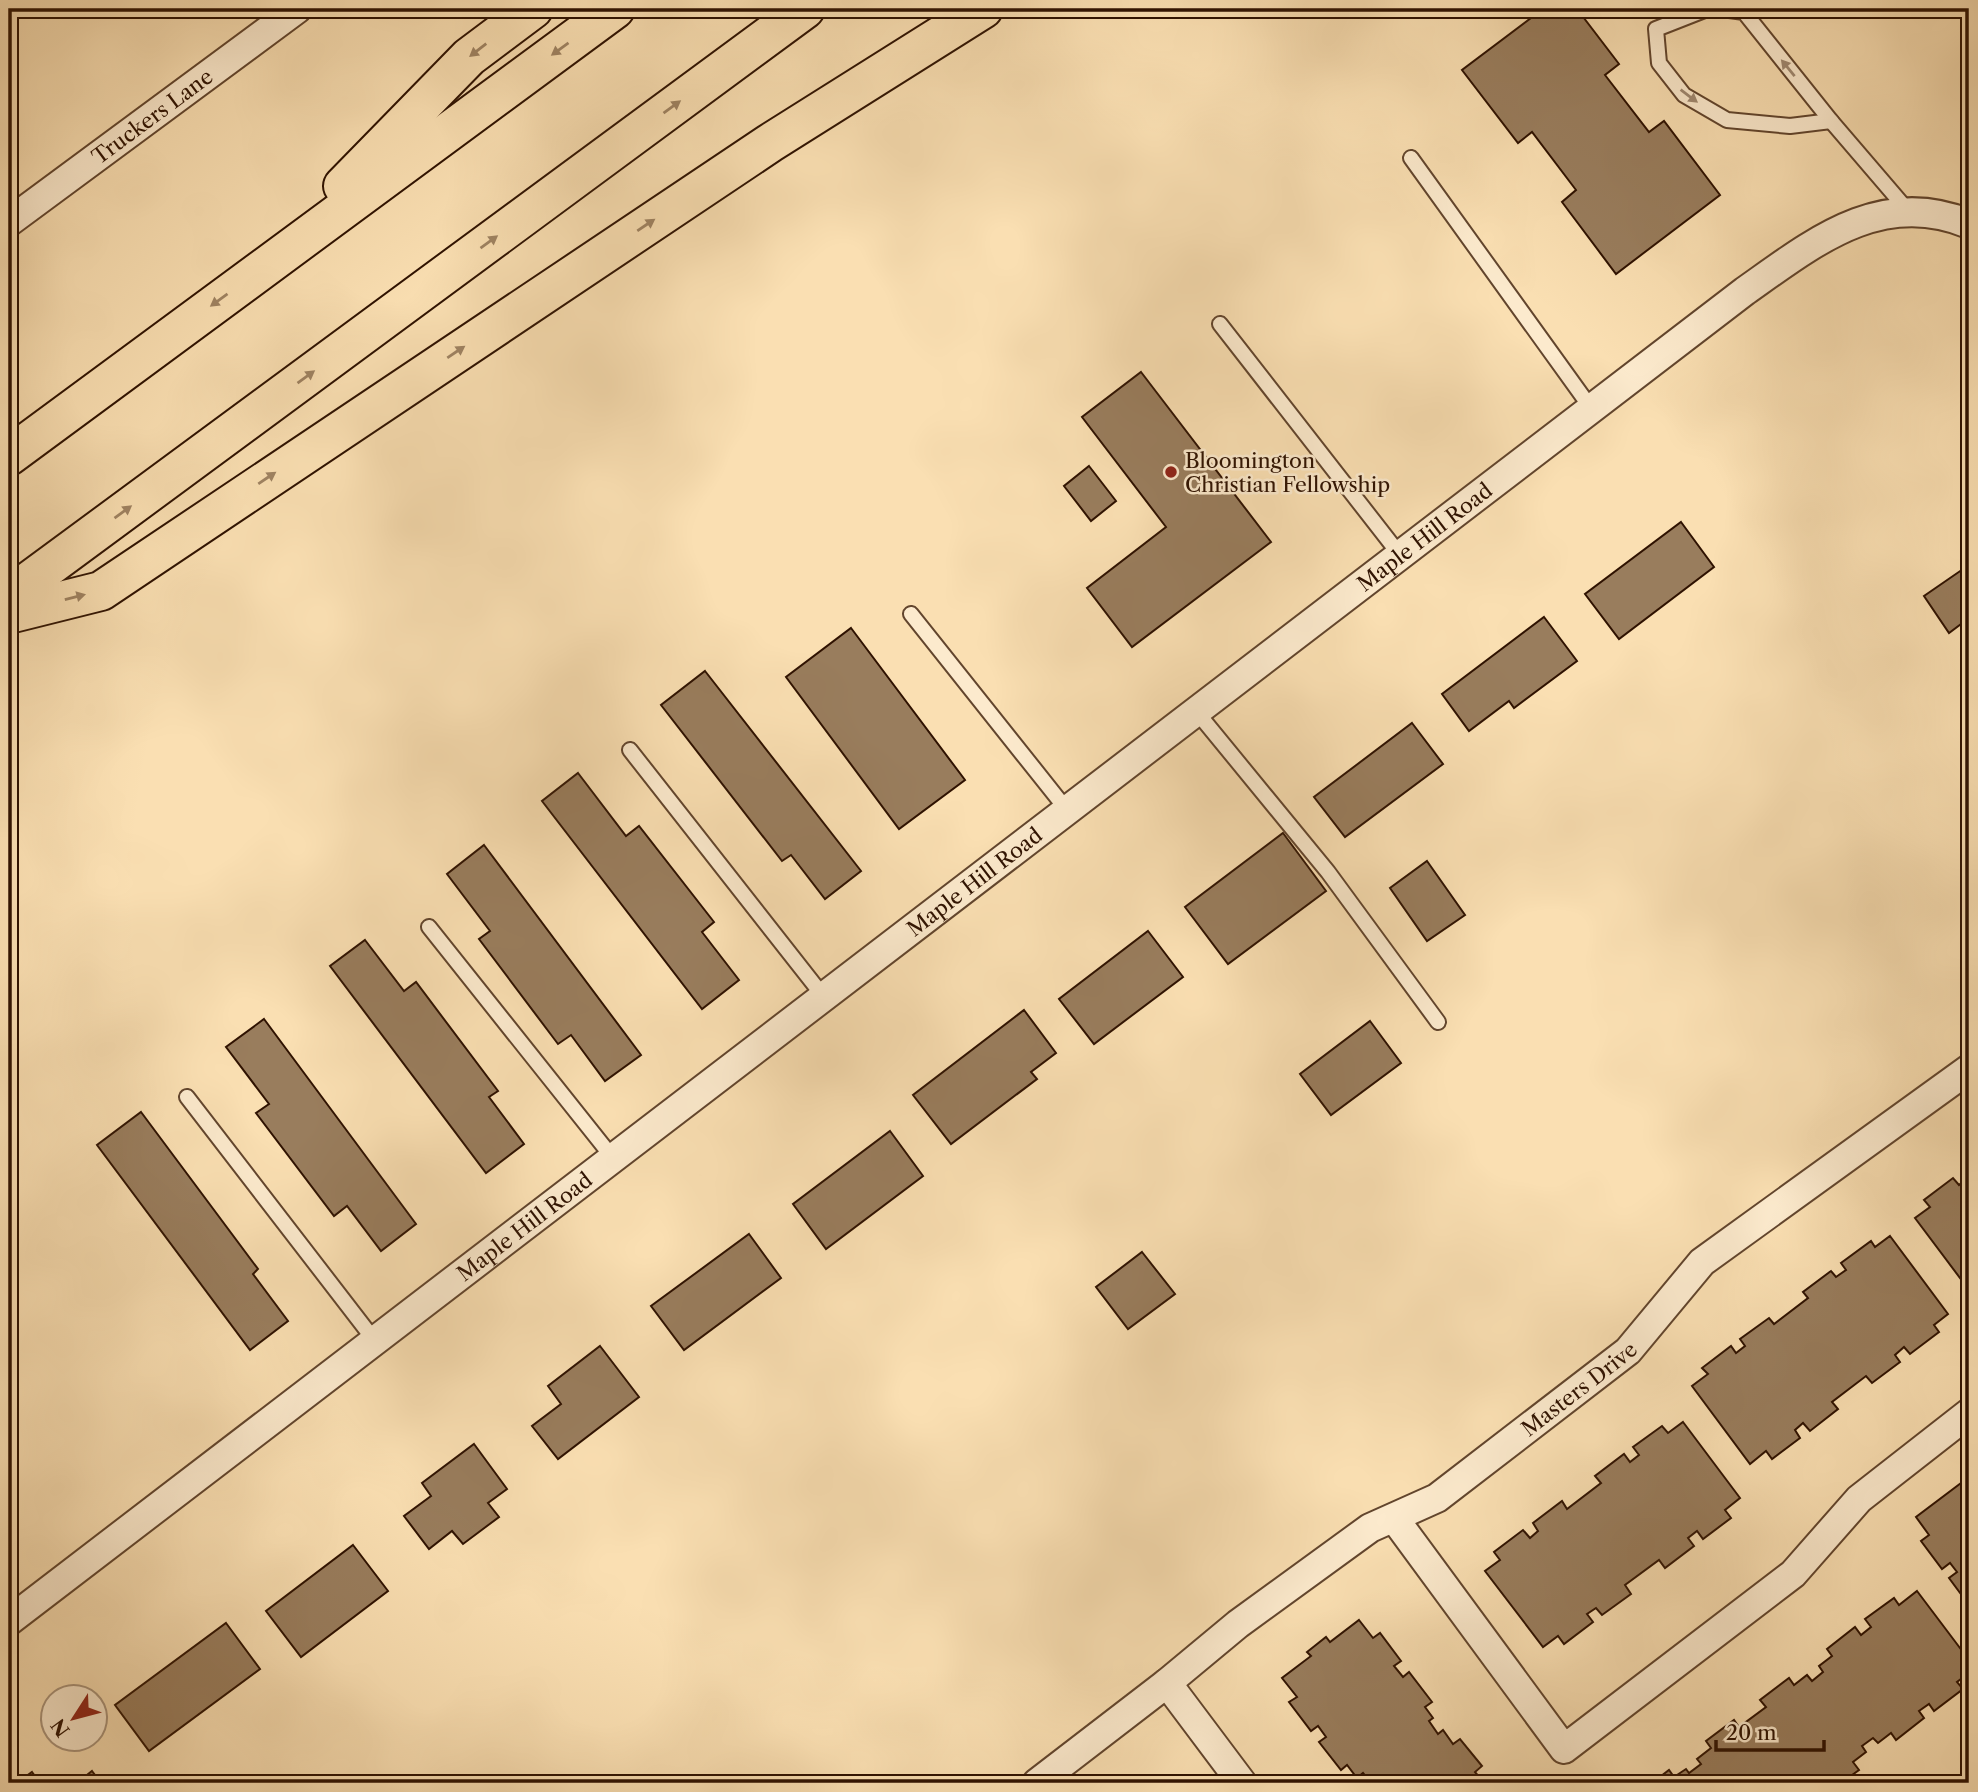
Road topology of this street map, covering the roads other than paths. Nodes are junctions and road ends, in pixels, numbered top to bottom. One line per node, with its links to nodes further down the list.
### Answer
1 (296, 9): 11 (street, Truckers Lane)
2 (533, 9): 13 (highway, one-way to 13)
3 (615, 9): 13 (highway, one-way to 13)
4 (805, 9): 18 (highway, one-way to 4)
5 (983, 9): 19 (highway, one-way to 5)
6 (1707, 9): 8 (lane, one-way to 8)
7 (1722, 9): 8 (lane, one-way to 7)
8 (1831, 121): 10 (lane)
9 (1411, 158): 15 (lane)
10 (1909, 212): 12 (street, Maple Hill Road); 15 (street, Maple Hill Road)
11 (9, 222)
12 (1969, 224)
13 (261, 270): 16 (highway, one-way to 16)
14 (1220, 324): 17 (lane)
15 (1591, 408): 17 (street, Maple Hill Road)
16 (9, 456)
17 (1399, 555): 21 (street, Maple Hill Road)
18 (9, 596)
19 (9, 614)
20 (911, 614): 23 (lane)
21 (1196, 711): 23 (street, Maple Hill Road); 26 (lane)
22 (630, 750): 25 (lane)
23 (1067, 810): 25 (street, Maple Hill Road)
24 (429, 927): 29 (lane)
25 (824, 996): 29 (street, Maple Hill Road)
26 (1438, 1023)
27 (1969, 1069): 32 (street, Masters Drive)
28 (187, 1097): 30 (lane)
29 (613, 1158): 30 (street, Maple Hill Road)
30 (375, 1341): 33 (street, Maple Hill Road)
31 (1969, 1413): 32 (street)
32 (1394, 1517): 34 (street, Masters Drive)
33 (9, 1621)
34 (1167, 1683): 35 (street, Masters Drive); 36 (street)
35 (1037, 1783)
36 (1242, 1783)

